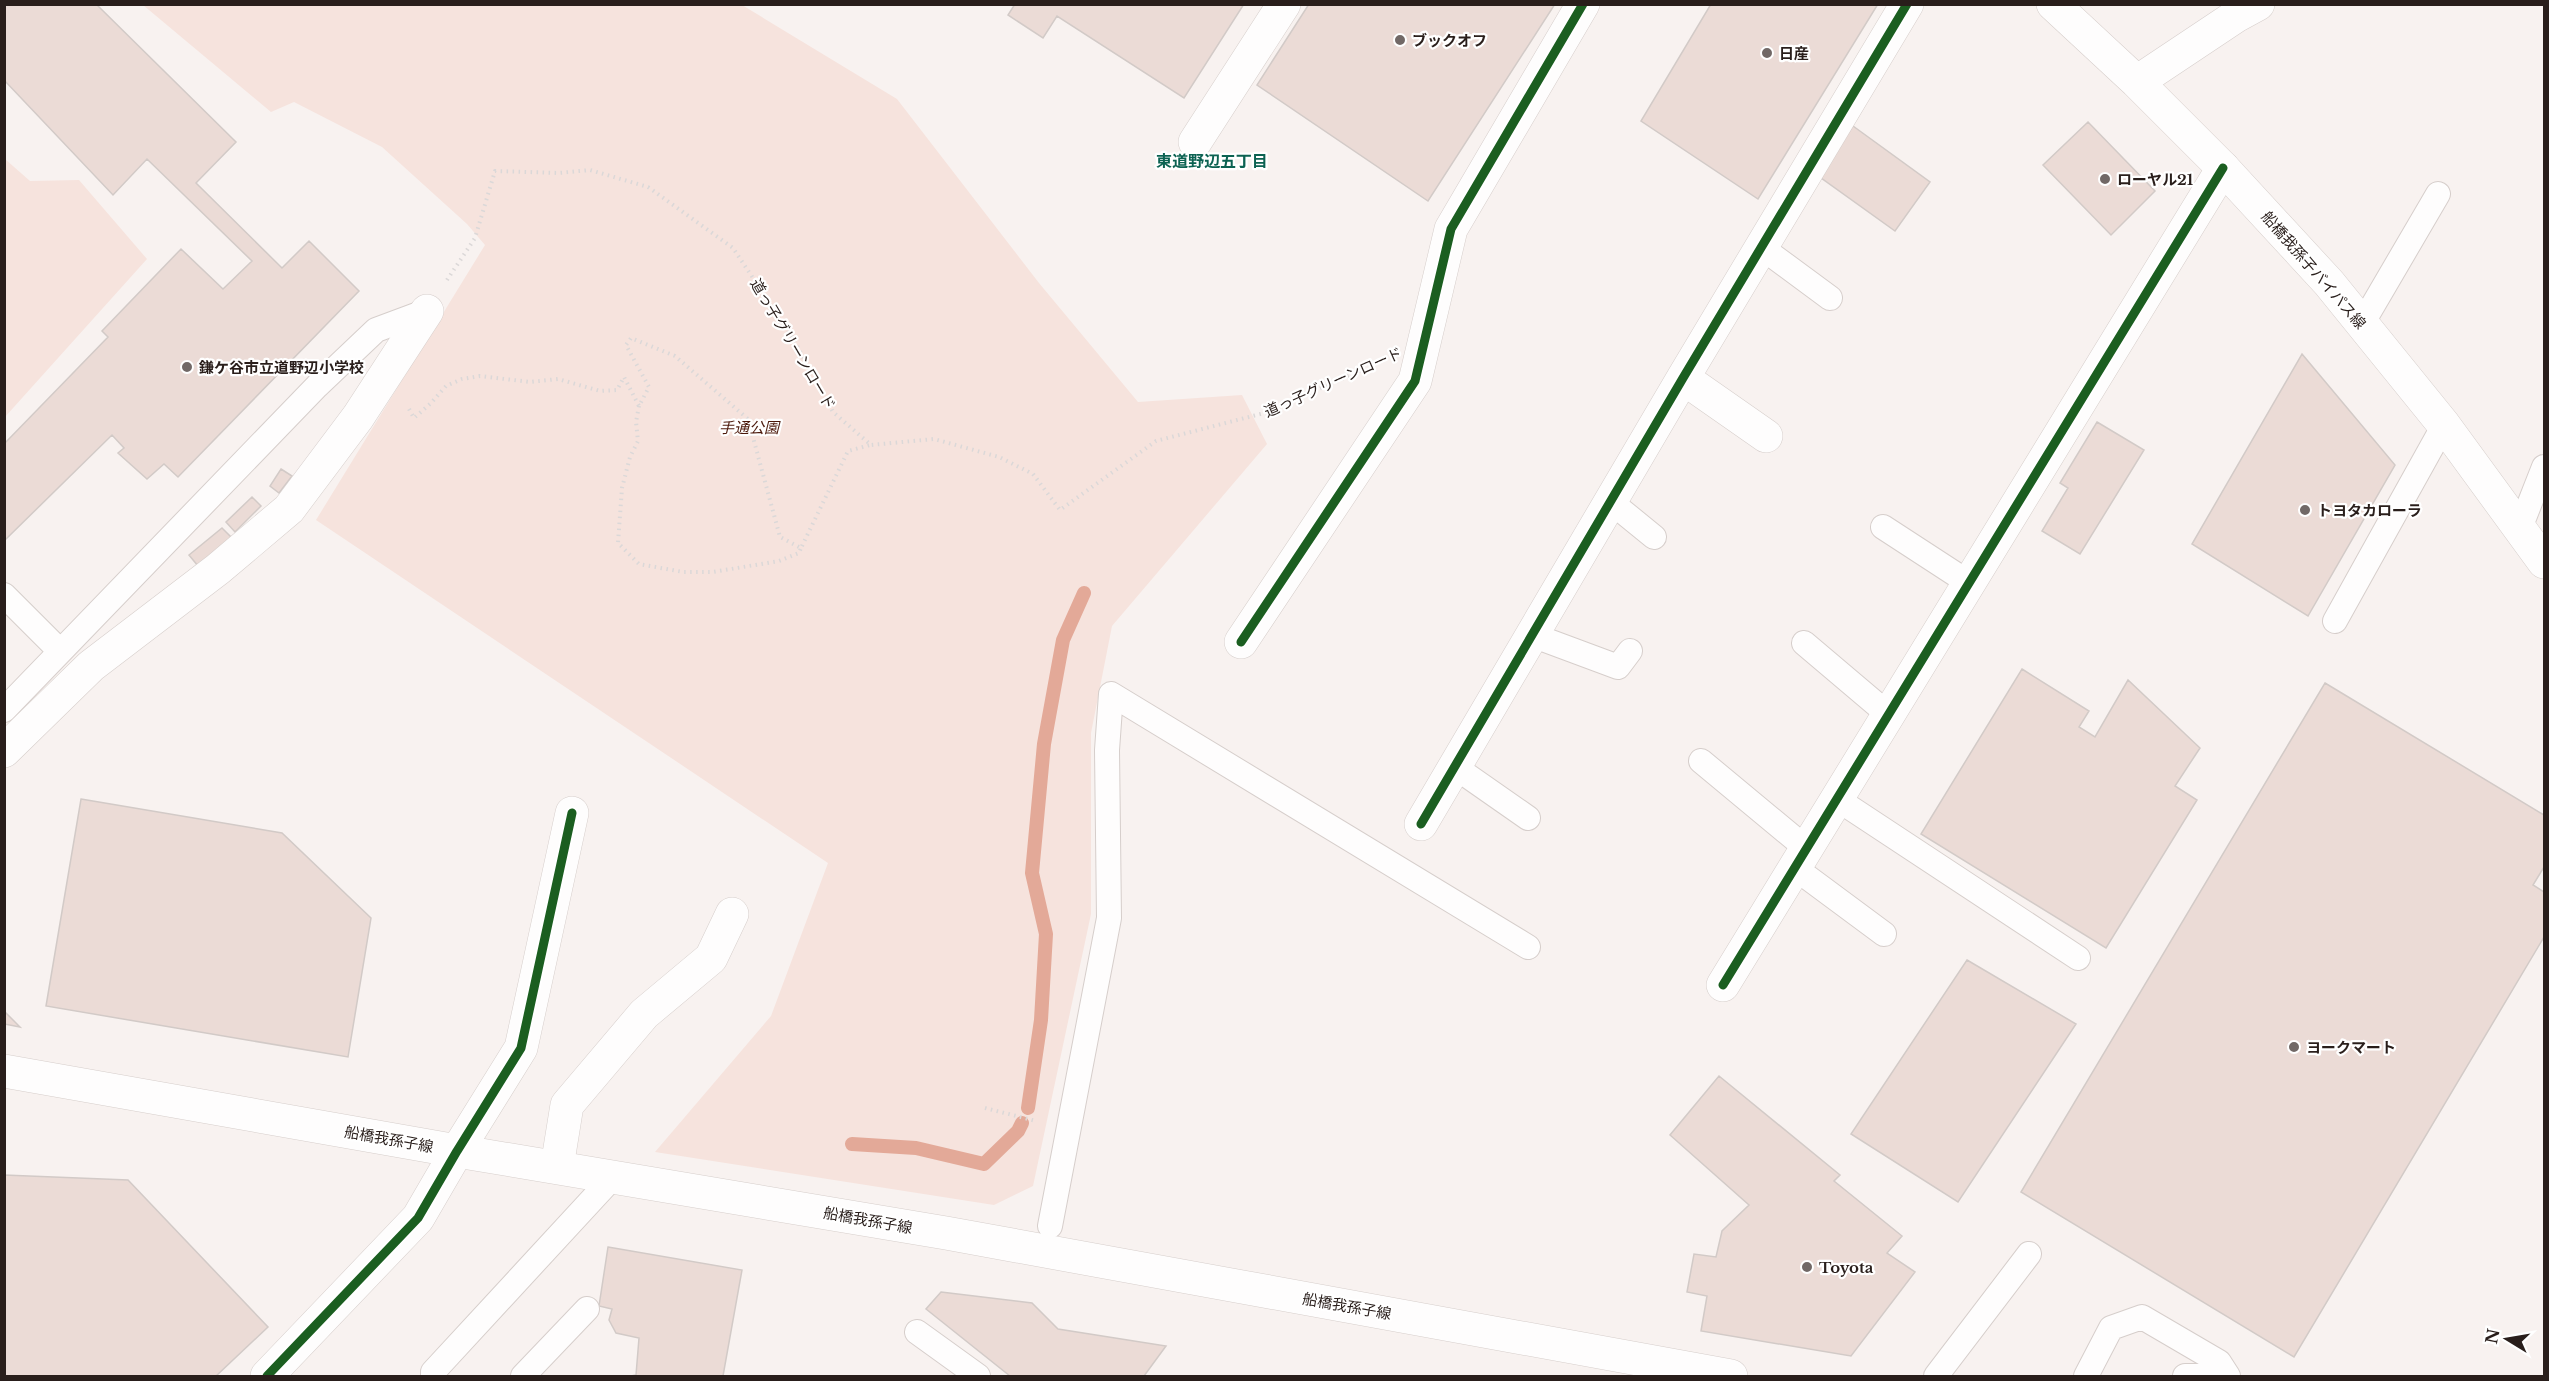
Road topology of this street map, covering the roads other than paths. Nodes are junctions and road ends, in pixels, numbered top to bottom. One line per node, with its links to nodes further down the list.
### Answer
1 (1284, 4): 7 (street)
2 (1583, 4): 27 (street)
3 (1907, 4): 10 (street)
4 (2053, 4): 6 (street, 船橋我孫子バイパス線)
5 (2258, 4): 6 (street)
6 (2137, 82): 8 (street, 船橋我孫子バイパス線)
7 (1195, 142)
8 (2223, 168): 13 (street, 船橋我孫子バイパス線); 23 (street)
9 (2438, 194): 13 (lane)
10 (1761, 247): 11 (lane); 14 (street)
11 (1830, 298)
12 (427, 311): 29 (lane); 33 (street)
13 (2362, 324): 15 (street, 船橋我孫子バイパス線)
14 (1683, 378): 16 (street); 18 (street)
15 (2444, 425): 20 (street, 船橋我孫子バイパス線); 25 (lane)
16 (1766, 436)
17 (2544, 467): 20 (lane)
18 (1611, 502): 21 (lane); 26 (street)
19 (1883, 527): 23 (lane)
20 (2520, 528): 22 (street, 船橋我孫子バイパス線)
21 (1654, 537)
22 (2544, 562)
23 (1969, 583): 32 (street)
24 (4, 595): 29 (lane)
25 (2335, 621)
26 (1532, 635): 30 (lane); 35 (street)
27 (1241, 642)
28 (1804, 643): 32 (lane)
29 (60, 651): 31 (lane)
30 (1629, 651)
31 (4, 710)
32 (1889, 715): 36 (street)
33 (4, 751)
34 (1701, 761): 40 (lane)
35 (1455, 766): 38 (lane); 39 (street)
36 (1837, 799): 40 (street); 44 (lane)
37 (572, 813): 47 (street)
38 (1528, 818)
39 (1421, 824)
40 (1801, 858): 42 (lane); 45 (street)
41 (732, 914): 48 (street)
42 (1884, 934)
43 (1528, 947): 50 (lane)
44 (2078, 958)
45 (1724, 986)
46 (4, 1071): 47 (street, 船橋我孫子線)
47 (457, 1151): 48 (street, 船橋我孫子線); 54 (street)
48 (557, 1167): 49 (street, 船橋我孫子線)
49 (614, 1177): 55 (lane); 58 (street, 船橋我孫子線)
50 (1050, 1226)
51 (2029, 1254): 59 (lane)
52 (587, 1309): 56 (lane)
53 (917, 1332): 57 (lane)
54 (267, 1377)
55 (433, 1377)
56 (523, 1377)
57 (978, 1377)
58 (1731, 1377)
59 (1936, 1377)
60 (2086, 1377): 61 (lane)
61 (2185, 1377)

